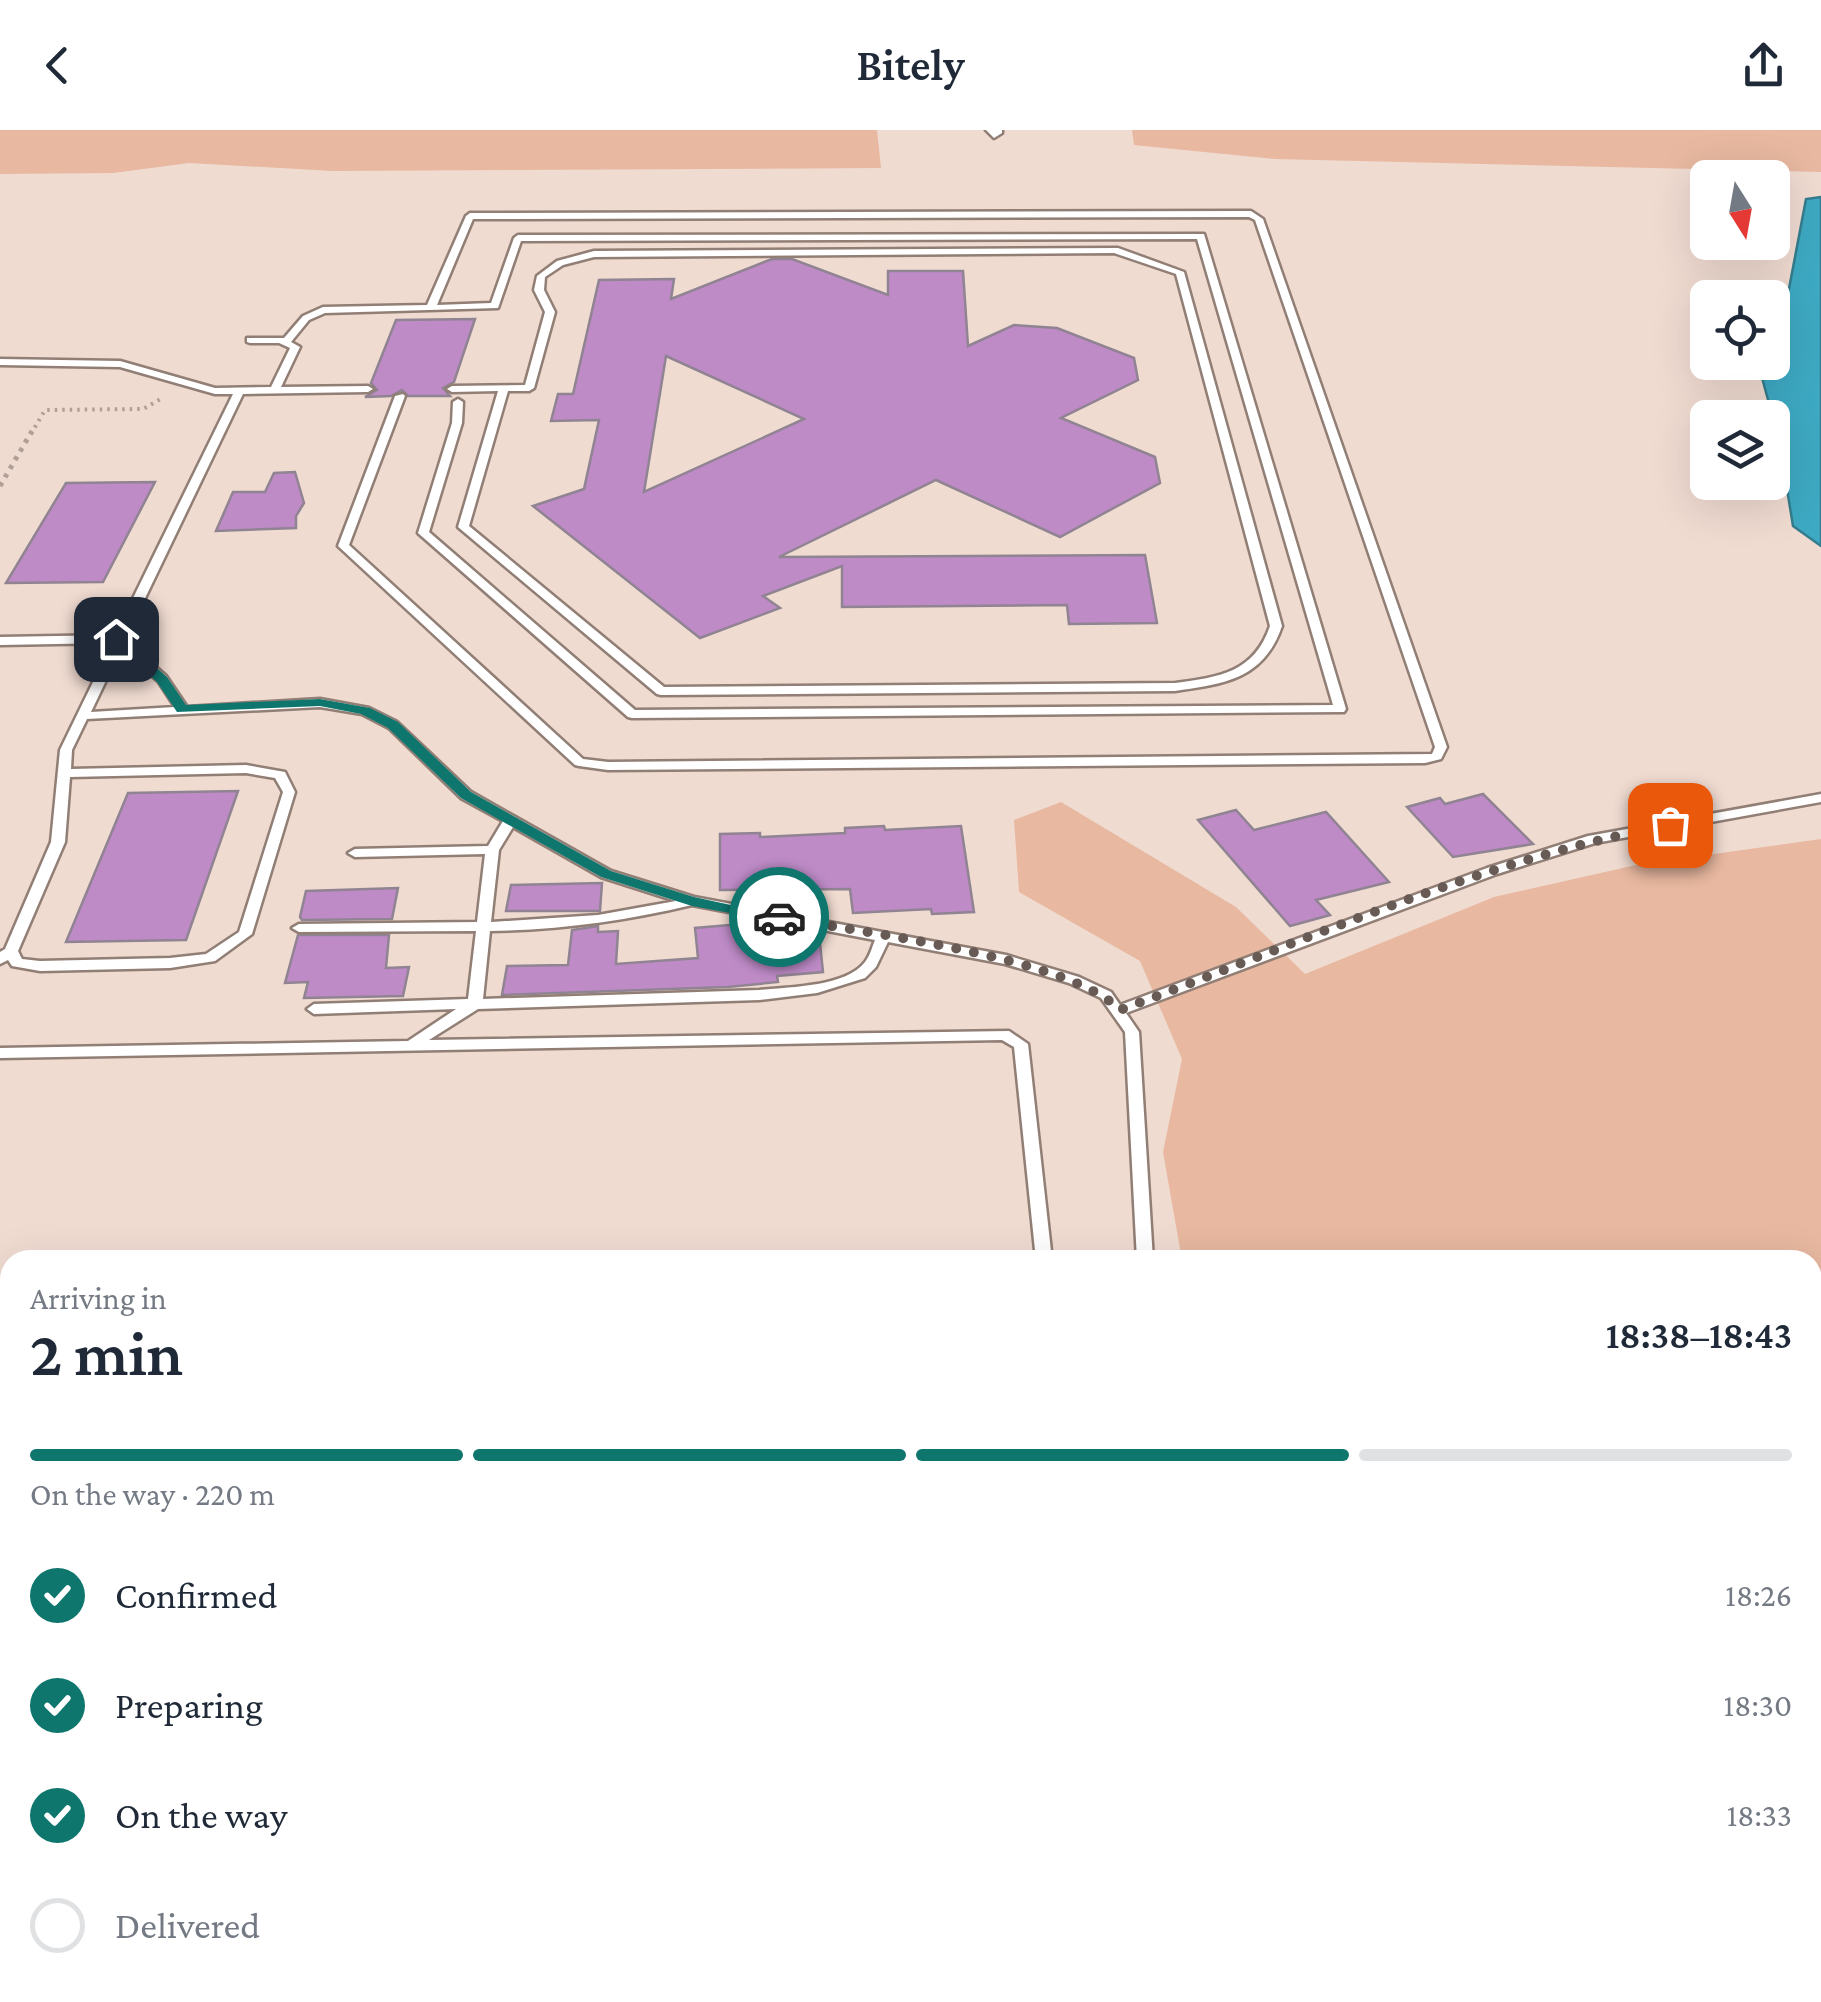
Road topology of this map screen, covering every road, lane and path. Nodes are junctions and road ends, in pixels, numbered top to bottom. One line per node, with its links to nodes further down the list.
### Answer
1 (431, 307): 3 (lane); 11 (lane); 12 (lane)
2 (250, 340): 3 (lane)
3 (287, 341): 10 (lane)
4 (0, 362): 5 (lane)
5 (186, 385): 9 (lane); 13 (path)
6 (452, 388): 7 (lane)
7 (504, 388): 7 (lane)
8 (368, 389): 10 (lane)
9 (239, 390): 10 (lane); 14 (lane)
10 (275, 390)
11 (400, 396)
12 (458, 402)
13 (0, 486)
14 (116, 639): 15 (lane); 16 (lane); 17 (lane)
15 (0, 641)
16 (182, 709): 17 (lane); 20 (lane)
17 (81, 716): 18 (lane)
18 (64, 773): 27 (lane); 27 (lane)
19 (1821, 798): 30 (lane)
20 (509, 822): 21 (lane); 23 (lane)
21 (492, 850): 22 (lane); 24 (lane)
22 (355, 853)
23 (692, 901): 24 (lane); 26 (lane)
24 (486, 924): 25 (lane); 28 (lane)
25 (299, 928)
26 (883, 937): 28 (lane); 30 (lane)
27 (6, 955)
28 (475, 1004): 29 (lane); 31 (lane)
29 (314, 1009)
30 (1120, 1010): 34 (lane)
31 (411, 1045): 32 (lane); 33 (lane)
32 (0, 1052)
33 (1043, 1250)
34 (1145, 1250)
35 (1455, 2002): 36 (lane)
36 (1570, 2002)

